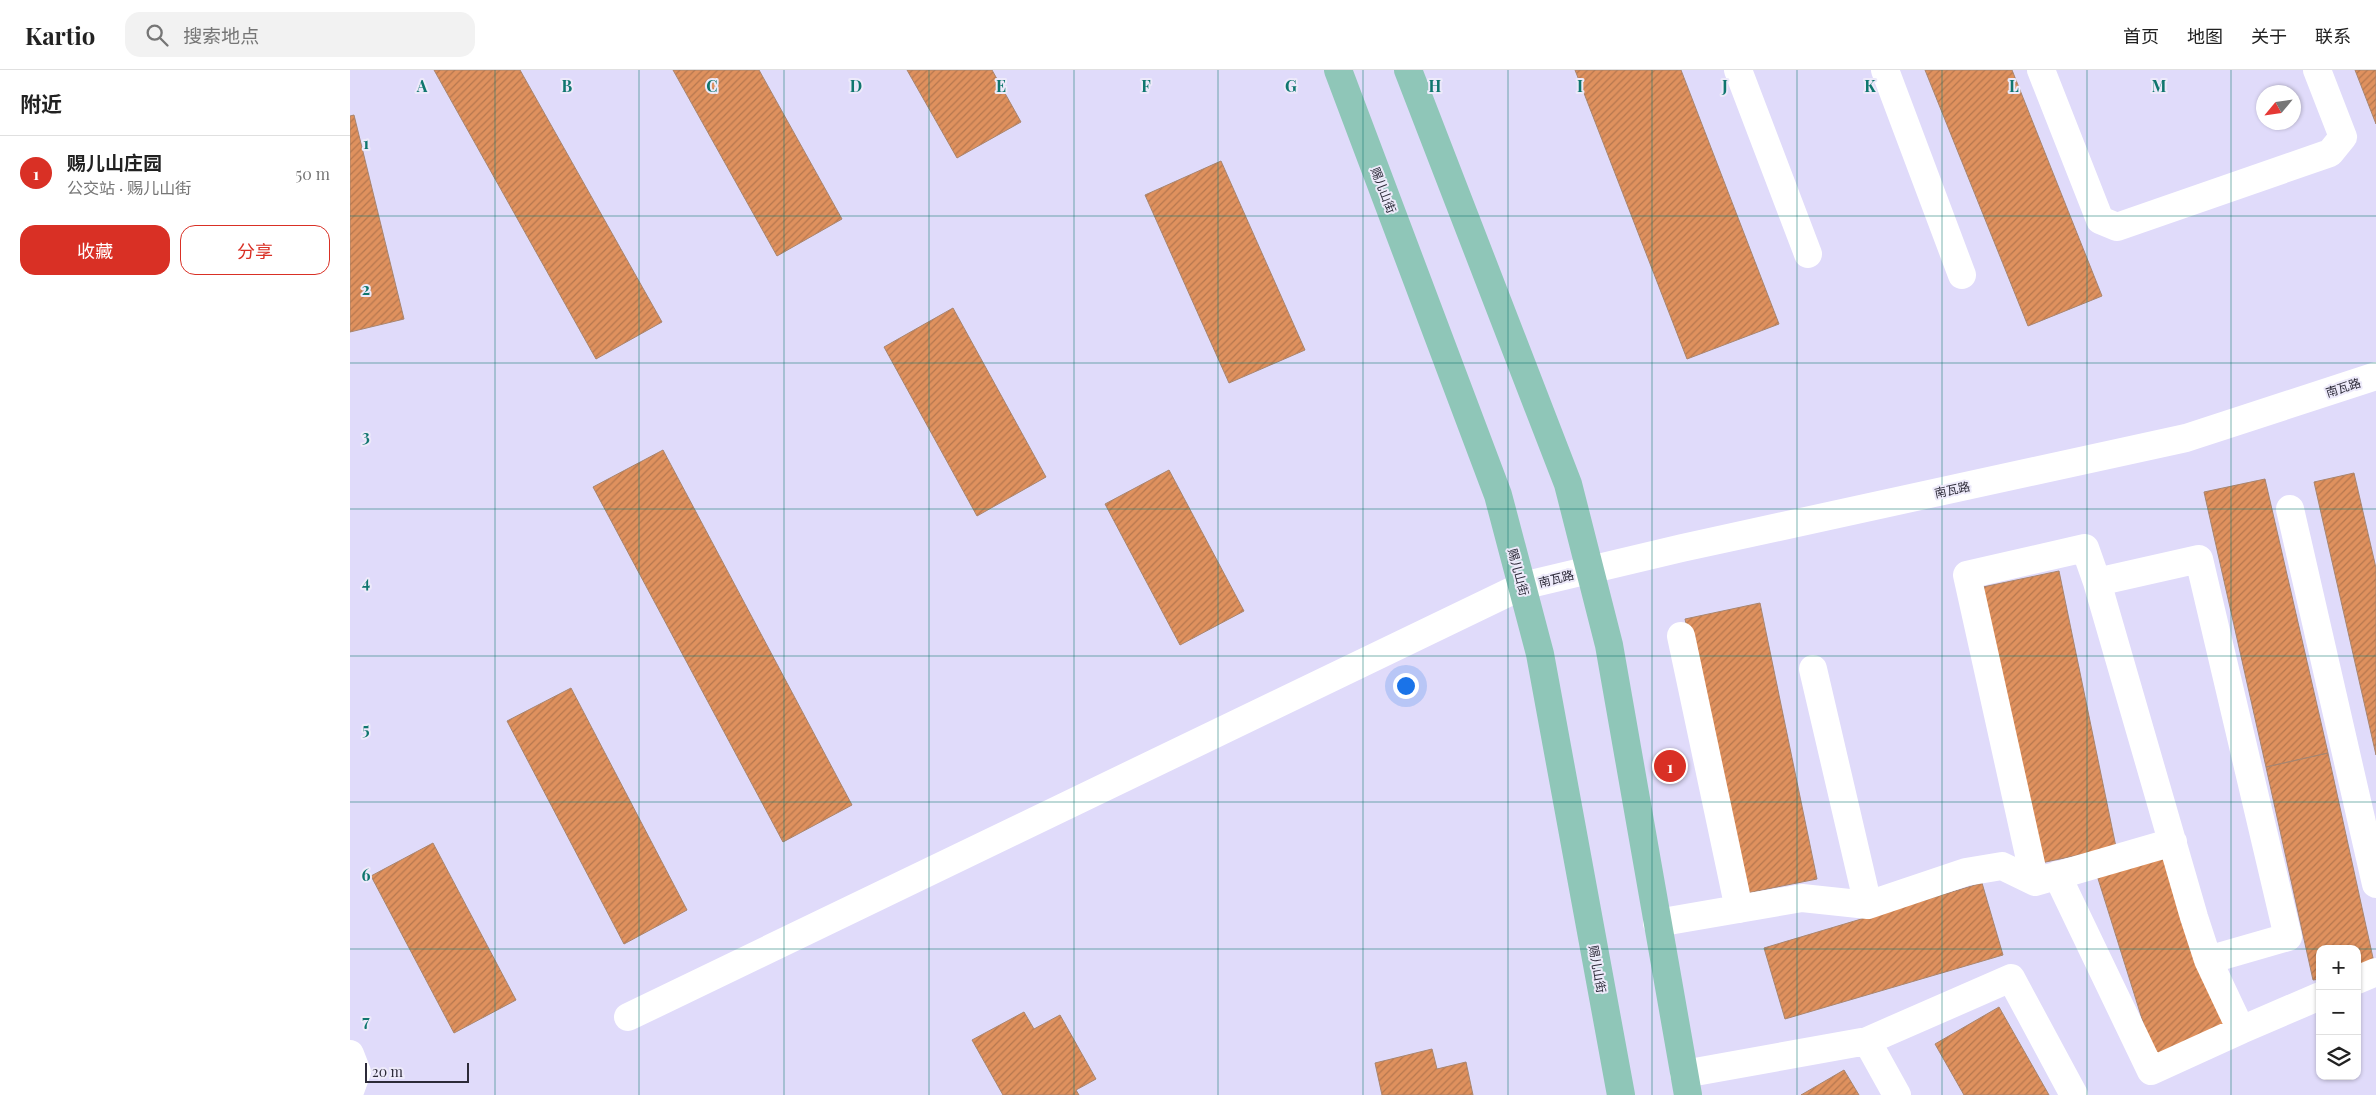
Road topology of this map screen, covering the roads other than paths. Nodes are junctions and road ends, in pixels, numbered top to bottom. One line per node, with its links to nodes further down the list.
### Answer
1 (1338, 70): 13 (main road, 赐儿山街)
2 (1408, 70): 11 (main road)
3 (1738, 70): 7 (street)
4 (1885, 70): 8 (street)
5 (2041, 70): 6 (street)
6 (2318, 70)
7 (1808, 254)
8 (1962, 275)
9 (2376, 376): 11 (street, 南瓦路)
10 (2290, 508): 18 (street)
11 (1590, 570): 13 (street, 南瓦路); 21 (main road)
12 (2097, 582): 16 (street); 17 (street); 22 (street)
13 (1522, 586): 26 (street, 南瓦路); 32 (main road, 赐儿山街)
14 (1681, 636): 20 (street)
15 (1813, 669): 19 (street)
16 (2172, 842): 17 (street); 22 (street)
17 (2046, 879): 19 (street); 27 (street)
18 (2376, 884)
19 (1868, 905): 20 (street)
20 (1739, 909): 21 (street)
21 (1657, 923): 30 (main road)
22 (2208, 960): 27 (street)
23 (2376, 972): 24 (street)
24 (2361, 978)
25 (2316, 998): 27 (street)
26 (628, 1017)
27 (2240, 1030)
28 (1867, 1040): 30 (street); 33 (street); 34 (street)
29 (350, 1054): 31 (street)
30 (1686, 1084)
31 (350, 1090)
32 (1622, 1095)
33 (1897, 1095)
34 (2074, 1095)

